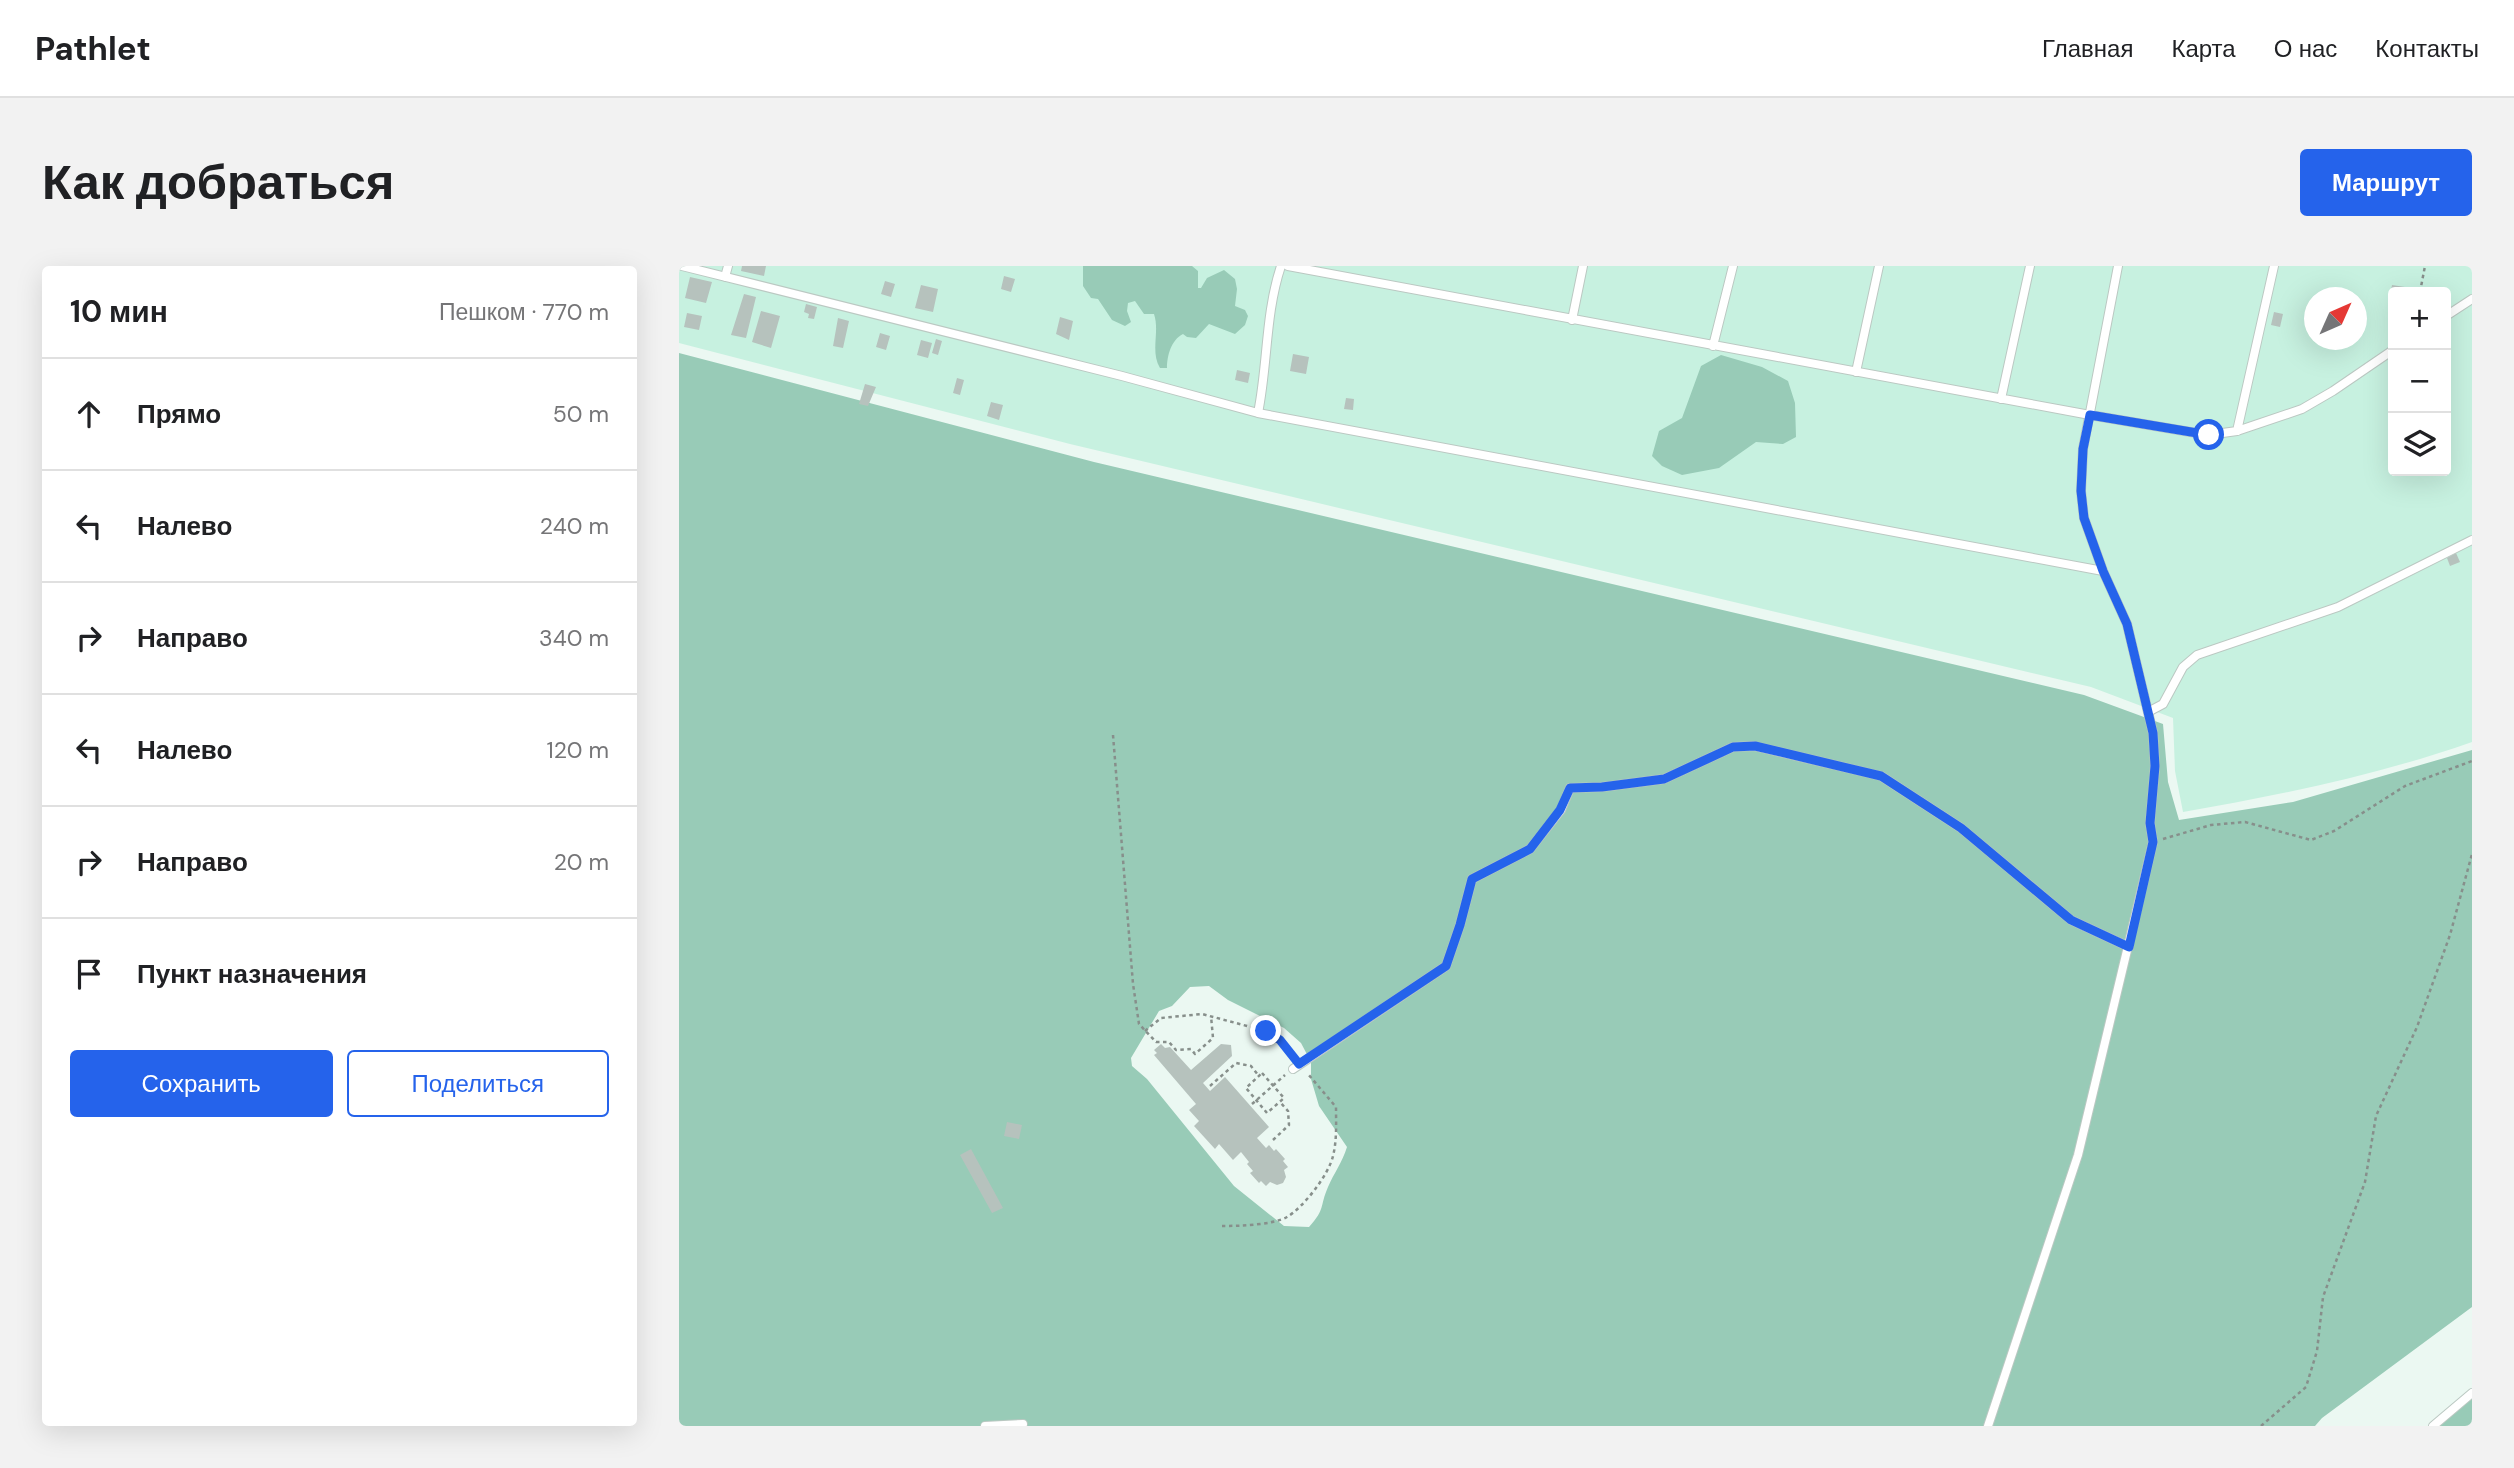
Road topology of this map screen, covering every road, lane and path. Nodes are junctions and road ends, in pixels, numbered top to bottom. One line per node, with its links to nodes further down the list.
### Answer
1 (682, 266): 12 (lane)
2 (728, 266): 12 (lane)
3 (1280, 266): 21 (lane)
4 (1288, 266): 16 (lane)
5 (1583, 266): 16 (lane)
6 (1733, 266): 17 (lane)
7 (1879, 266): 19 (lane)
8 (2029, 266): 20 (lane)
9 (2118, 266): 22 (lane)
10 (2274, 266): 23 (lane)
11 (2425, 266): 13 (path)
12 (725, 277): 21 (lane)
13 (2421, 287)
14 (2472, 299): 15 (lane)
15 (2451, 313)
16 (1572, 320): 17 (lane)
17 (1713, 346): 19 (lane)
18 (2388, 353): 23 (lane)
19 (1856, 372): 20 (lane)
20 (2001, 399): 22 (lane)
21 (1258, 413): 25 (lane)
22 (2090, 415): 23 (lane); 25 (lane)
23 (2237, 431)
24 (2472, 540): 26 (lane)
25 (2103, 571): 26 (lane)
26 (2148, 712): 29 (lane)
27 (1113, 735): 33 (path)
28 (2472, 761): 29 (path)
29 (2153, 842): 31 (lane)
30 (2472, 854): 47 (path)
31 (2129, 947): 34 (lane); 46 (lane)
32 (1211, 1016): 33 (path); 33 (path); 34 (path)
33 (1145, 1031)
34 (1296, 1066): 37 (path); 42 (path)
35 (1259, 1076): 36 (path); 37 (path); 38 (path)
36 (1210, 1086)
37 (1273, 1086): 38 (path); 39 (path)
38 (1257, 1100): 39 (path); 40 (path)
39 (1280, 1101): 41 (path)
40 (1252, 1104)
41 (1273, 1140)
42 (1222, 1226)
43 (2472, 1393): 48 (lane)
44 (1023, 1424): 45 (lane)
45 (985, 1426)
46 (1988, 1426)
47 (2261, 1426)
48 (2433, 1426)

